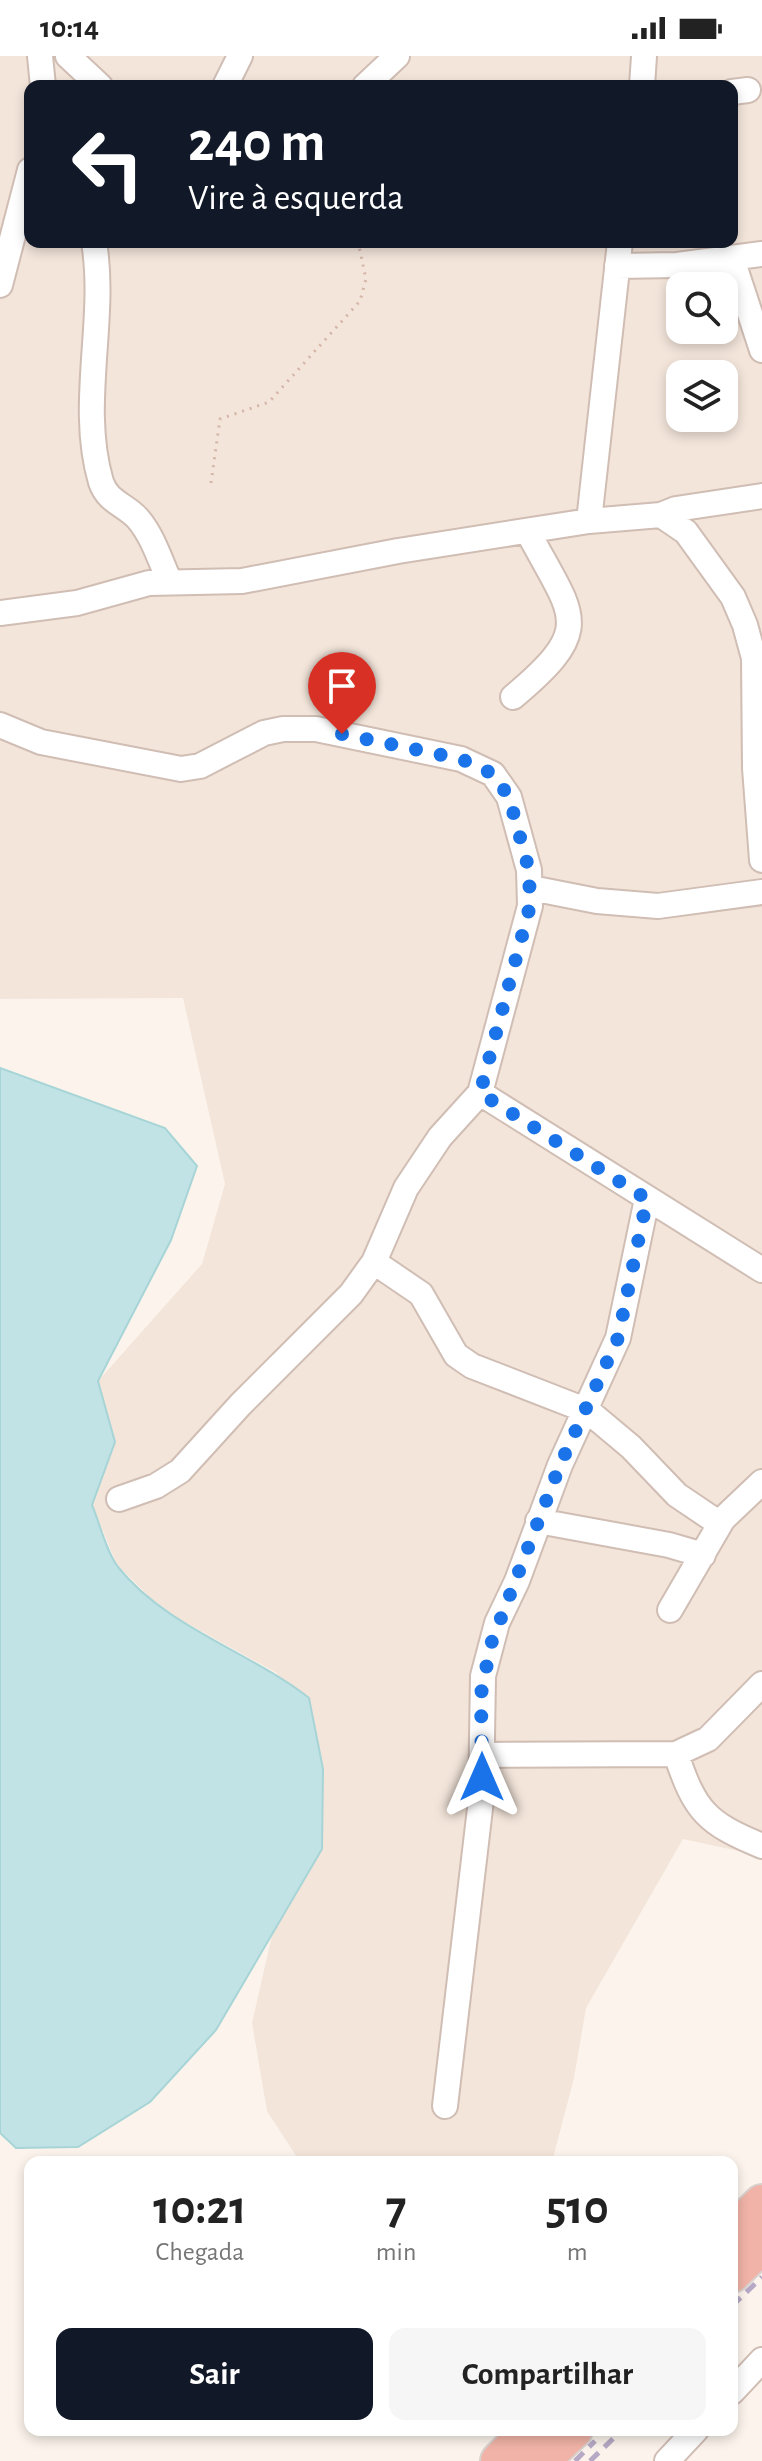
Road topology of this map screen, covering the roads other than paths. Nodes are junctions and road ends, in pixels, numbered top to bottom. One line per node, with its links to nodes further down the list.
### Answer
1 (40, 56): 5 (street)
2 (240, 56): 6 (street)
3 (397, 56): 7 (street)
4 (644, 56): 8 (street)
5 (42, 80)
6 (228, 80)
7 (371, 80)
8 (642, 80)
9 (24, 193): 14 (street)
10 (94, 248): 20 (street)
11 (619, 254): 13 (street); 18 (street)
12 (762, 254): 13 (street)
13 (732, 259): 15 (street)
14 (0, 285)
15 (762, 350)
16 (762, 496): 17 (street)
17 (661, 515): 18 (street); 23 (street)
18 (589, 521): 19 (street)
19 (528, 532): 20 (street); 24 (street)
20 (169, 580): 22 (street)
21 (0, 603): 22 (street)
22 (0, 613)
23 (758, 656): 26 (street)
24 (513, 697)
25 (0, 725): 27 (street)
26 (762, 860)
27 (531, 888): 28 (street); 29 (street)
28 (762, 892)
29 (480, 1093): 30 (street); 31 (street)
30 (647, 1199): 32 (street); 33 (street)
31 (374, 1262): 33 (street); 35 (street)
32 (762, 1270)
33 (588, 1411): 36 (street); 37 (street)
34 (762, 1482): 37 (street)
35 (119, 1499)
36 (538, 1521): 38 (street); 42 (street)
37 (720, 1524): 38 (street)
38 (703, 1555): 39 (street)
39 (670, 1610)
40 (762, 1684): 41 (street)
41 (676, 1754): 42 (street); 43 (street)
42 (483, 1755): 44 (street)
43 (762, 1846)
44 (445, 2106)
45 (762, 2203): 46 (highway)
46 (738, 2227)
47 (762, 2245): 48 (highway)
48 (738, 2268)
49 (762, 2360): 50 (street)
50 (738, 2386)
51 (524, 2436): 54 (highway)
52 (568, 2436): 55 (highway)
53 (690, 2436): 56 (street)
54 (499, 2461)
55 (541, 2461)
56 (667, 2461)

